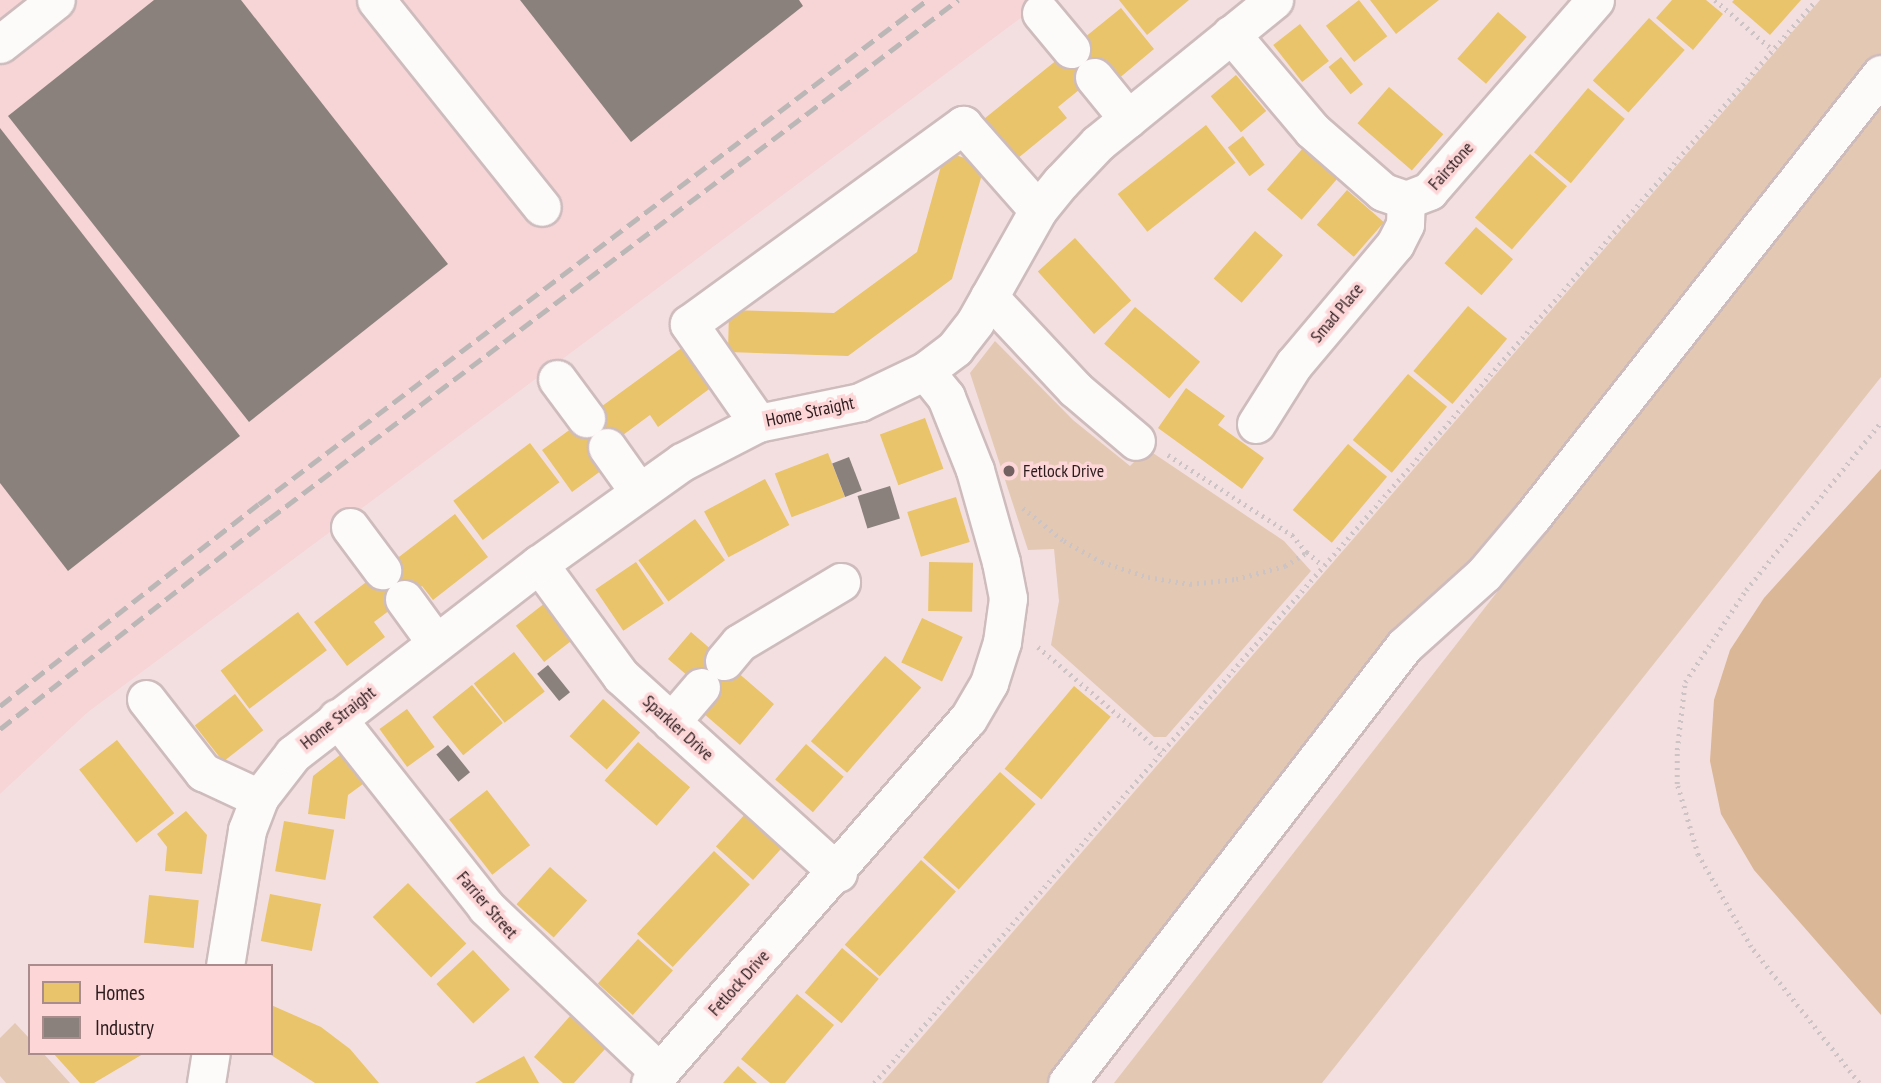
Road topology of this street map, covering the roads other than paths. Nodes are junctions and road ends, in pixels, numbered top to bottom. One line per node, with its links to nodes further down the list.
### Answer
1 (56, 0): 7 (street)
2 (376, 0): 13 (street)
3 (1274, 0): 6 (street, Home Straight)
4 (1595, 0): 12 (street, Fairstone)
5 (1041, 13): 8 (street)
6 (1231, 34): 11 (street, Home Straight); 12 (street)
7 (0, 44)
8 (1071, 49)
9 (1881, 74): 37 (street)
10 (1094, 77): 11 (street)
11 (1128, 119): 14 (street, Home Straight)
12 (1406, 200): 19 (street, Smad Place)
13 (542, 207)
14 (1038, 210): 15 (street, Home Straight); 18 (street)
15 (989, 297): 16 (street, Home Straight); 20 (street)
16 (925, 372): 18 (street, Home Straight); 32 (street, Fetlock Drive)
17 (557, 379): 21 (street)
18 (758, 423): 21 (street, Home Straight)
19 (1256, 424)
20 (1136, 441)
21 (639, 492): 23 (street, Home Straight)
22 (351, 527): 24 (street)
23 (539, 564): 27 (street, Home Straight); 30 (street, Sparkler Drive)
24 (382, 570)
25 (841, 582): 30 (street)
26 (404, 599): 27 (street)
27 (436, 643): 29 (street, Home Straight)
28 (146, 699): 31 (street)
29 (337, 718): 31 (street, Home Straight); 35 (street, Farrier Street)
30 (671, 722): 32 (street, Sparkler Drive)
31 (259, 798): 33 (street, Home Straight)
32 (838, 873): 35 (street, Fetlock Drive)
33 (225, 964)
34 (211, 1055): 36 (street)
35 (665, 1076)
36 (206, 1083)
37 (1068, 1083)

